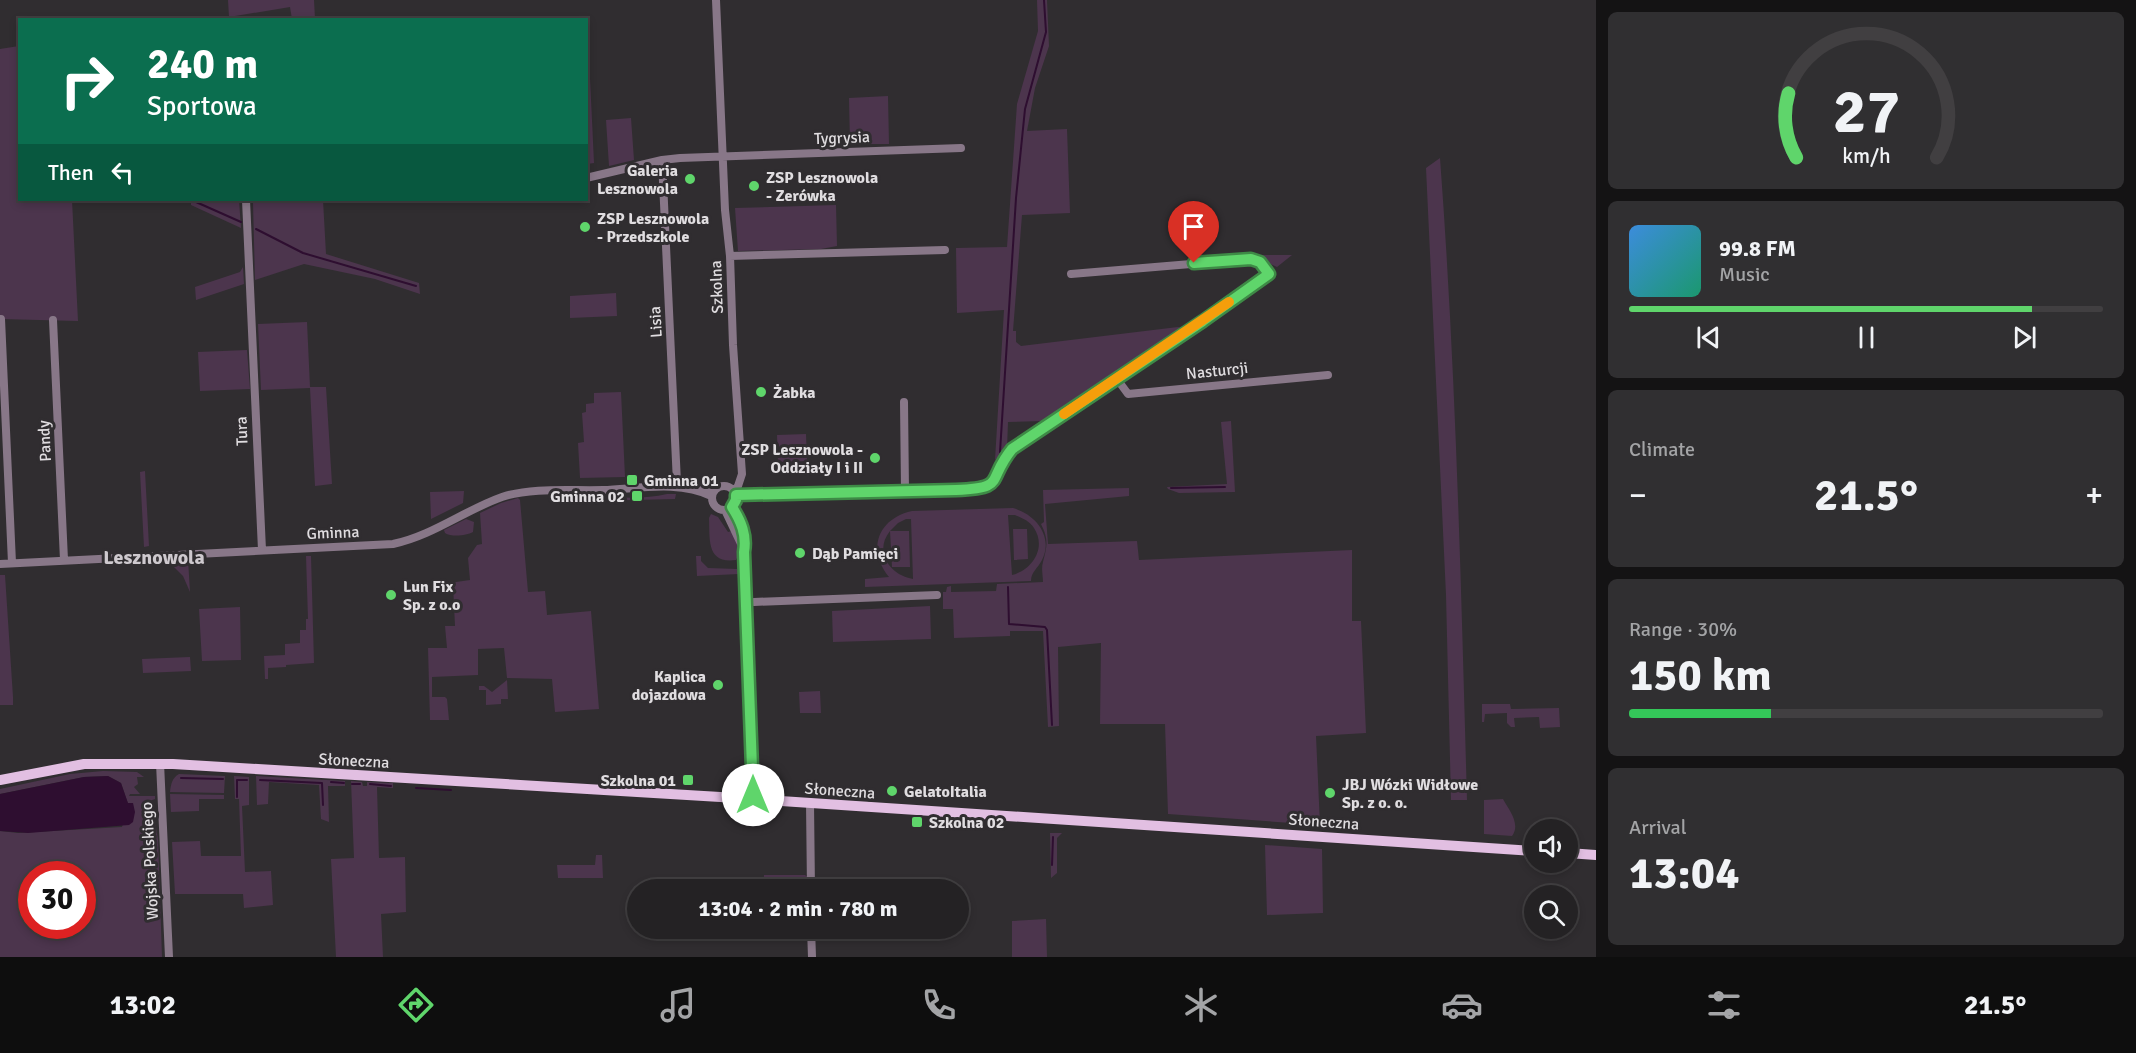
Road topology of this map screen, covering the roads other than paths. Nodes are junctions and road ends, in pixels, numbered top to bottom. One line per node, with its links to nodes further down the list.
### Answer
1 (716, 0): 3 (street, Szkolna)
2 (962, 148): 3 (street, Tygrysia)
3 (723, 155): 4 (street, Tygrysia); 8 (street, Szkolna)
4 (662, 160): 5 (street, Tygrysia); 15 (street, Lisia)
5 (588, 178)
6 (246, 201): 21 (street, Tura)
7 (945, 250): 8 (street)
8 (730, 256): 17 (street, Szkolna)
9 (1071, 274): 13 (street)
10 (1, 319): 23 (street)
11 (53, 320): 22 (street, Pandy)
12 (1328, 375): 13 (street, Nasturcji)
13 (1117, 379): 18 (street)
14 (903, 402): 18 (street)
15 (677, 483): 16 (street, Gminna); 19 (street, Gminna)
16 (657, 487): 19 (street, Gminna); 21 (street, Gminna)
17 (733, 490): 18 (street); 19 (street); 20 (street)
18 (905, 491)
19 (713, 493): 20 (street)
20 (728, 508): 29 (street)
21 (262, 550): 22 (street, Gminna)
22 (64, 560): 23 (street, Gminna)
23 (12, 563): 24 (street, Gminna)
24 (0, 564)
25 (937, 595): 26 (street)
26 (754, 602)
27 (160, 763): 28 (main road, Słoneczna); 29 (main road, Słoneczna); 36 (street, Wojska Polskiego)
28 (0, 780)
29 (753, 799): 30 (main road, Słoneczna)
30 (810, 802): 31 (main road, Słoneczna); 34 (street)
31 (1524, 850)
32 (1578, 854): 33 (main road)
33 (1596, 855)
34 (811, 879)
35 (812, 939): 37 (street)
36 (169, 957)
37 (812, 957)

